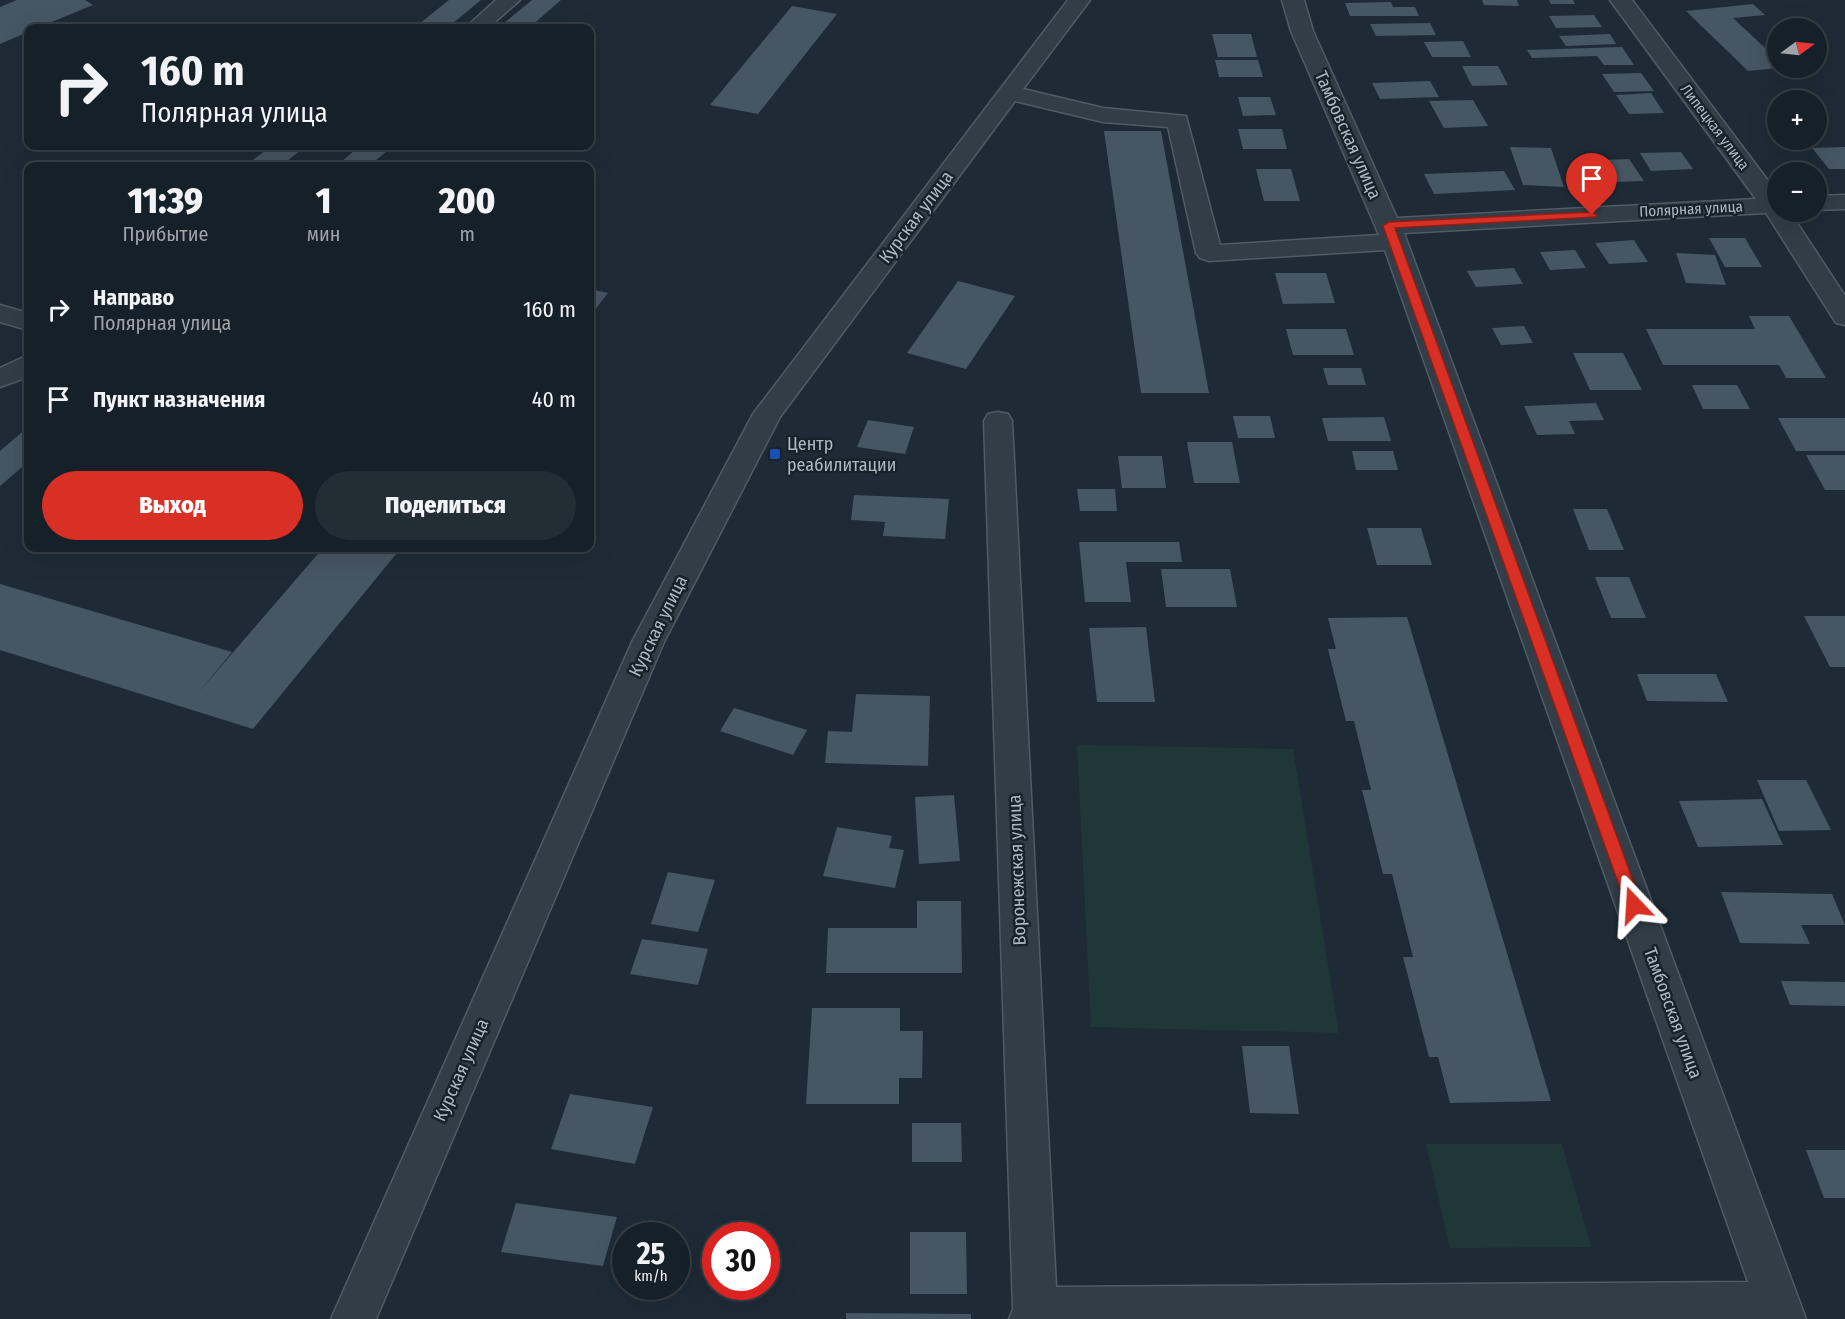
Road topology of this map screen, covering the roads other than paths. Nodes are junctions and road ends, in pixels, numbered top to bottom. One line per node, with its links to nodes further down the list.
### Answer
1 (509, 0): 5 (street)
2 (1079, 0): 6 (street, Курская улица)
3 (1293, 0): 12 (street, Тамбовская улица)
4 (1621, 0): 7 (street, Липецкая улица)
5 (480, 24)
6 (1009, 93): 12 (street, Полярная улица); 24 (street, Курская улица)
7 (1767, 194)
8 (1845, 202): 9 (street)
9 (1827, 203)
10 (1767, 206): 12 (street, Полярная улица)
11 (1786, 222): 14 (street, Липецкая улица)
12 (1392, 234): 19 (street, Тамбовская улица)
13 (0, 313): 15 (street)
14 (1845, 317)
15 (24, 321)
16 (24, 367): 17 (street)
17 (0, 378)
18 (998, 421): 23 (street, Воронежская улица)
19 (1781, 1311): 20 (street)
20 (1595, 1312): 21 (street)
21 (1389, 1313): 22 (street)
22 (1190, 1314): 23 (street)
23 (1033, 1315)
24 (353, 1319)

